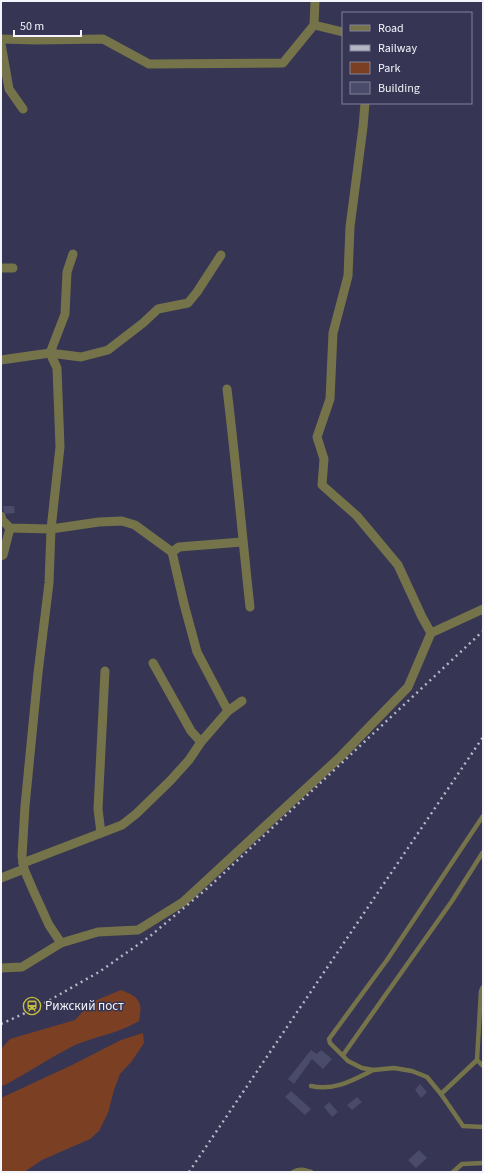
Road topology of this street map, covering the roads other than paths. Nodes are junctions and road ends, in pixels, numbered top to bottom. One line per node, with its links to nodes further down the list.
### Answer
1 (315, 1): 2 (street)
2 (314, 25): 3 (street); 4 (street)
3 (342, 32)
4 (1, 39)
5 (1, 44): 7 (street)
6 (364, 104): 23 (street)
7 (23, 109)
8 (72, 254): 12 (street)
9 (222, 255): 12 (street)
10 (1, 268): 11 (street)
11 (13, 268)
12 (50, 353): 13 (street); 17 (street)
13 (1, 360)
14 (227, 389): 18 (street)
15 (1, 516): 16 (street)
16 (10, 528): 17 (street); 20 (street)
17 (51, 529): 19 (street); 32 (street)
18 (242, 542): 19 (street); 21 (street)
19 (172, 552): 27 (street)
20 (1, 556)
21 (250, 607)
22 (483, 608): 23 (street)
23 (431, 633): 34 (street)
24 (153, 663): 28 (street)
25 (105, 671): 30 (street)
26 (242, 701): 27 (street)
27 (228, 711): 28 (street)
28 (201, 742): 30 (street)
29 (483, 816): 37 (lane)
30 (101, 833): 32 (street)
31 (483, 852): 37 (lane)
32 (23, 866): 33 (street); 34 (street)
33 (1, 878)
34 (61, 943): 35 (street)
35 (1, 968)
36 (483, 987): 38 (lane)
37 (343, 1055): 40 (lane)
38 (477, 1060): 39 (lane); 42 (lane)
39 (483, 1066)
40 (373, 1070): 41 (lane); 42 (lane)
41 (311, 1086)
42 (441, 1094): 43 (lane)
43 (483, 1127)
44 (483, 1163): 47 (lane)
45 (293, 1172): 46 (lane)
46 (311, 1172)
47 (453, 1172)

